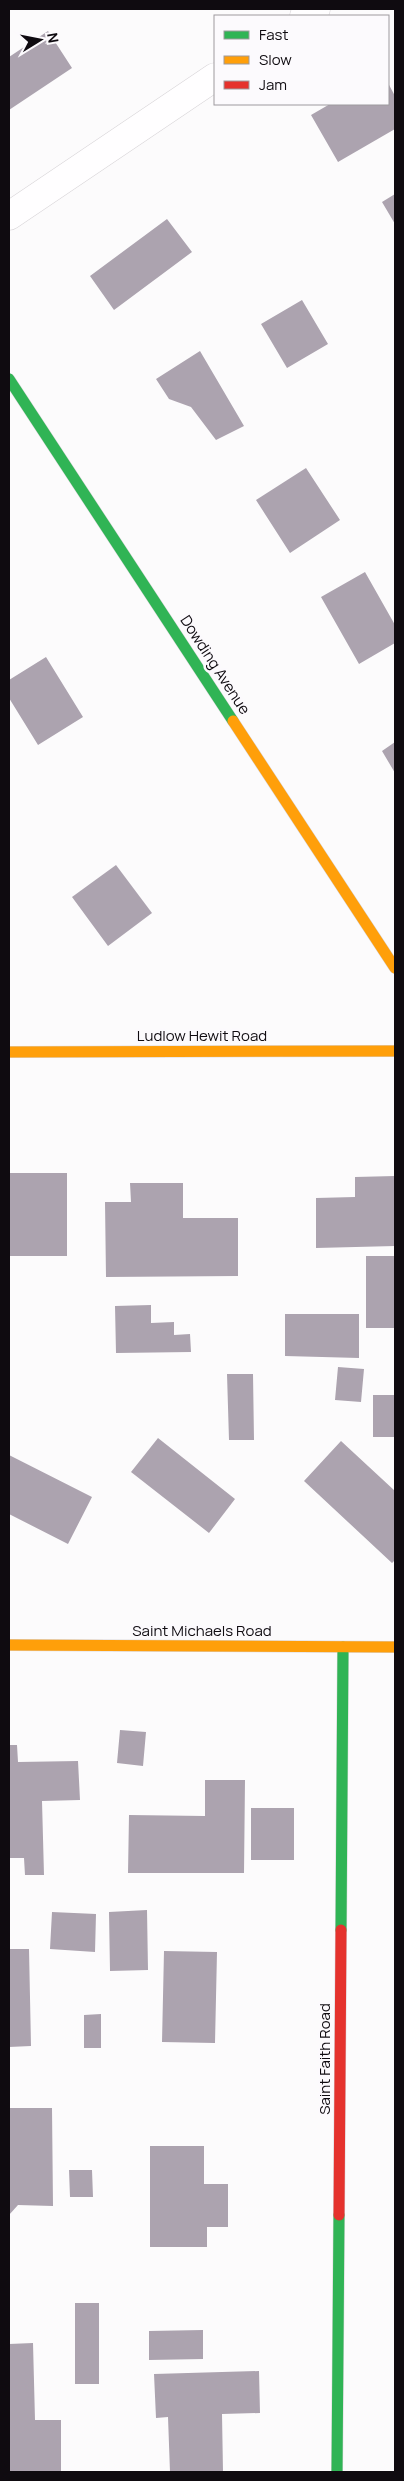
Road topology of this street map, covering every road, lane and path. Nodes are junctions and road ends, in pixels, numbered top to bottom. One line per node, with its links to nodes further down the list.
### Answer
1 (214, 77): 2 (street)
2 (9, 216)
3 (9, 379): 4 (street, Dowding Avenue)
4 (395, 968)
5 (395, 1051): 6 (street, Ludlow Hewit Road)
6 (9, 1052)
7 (9, 1645): 8 (street, Saint Michaels Road)
8 (342, 1647): 9 (street, Saint Michaels Road); 10 (street, Saint Faith Road)
9 (395, 1647)
10 (338, 2472)

